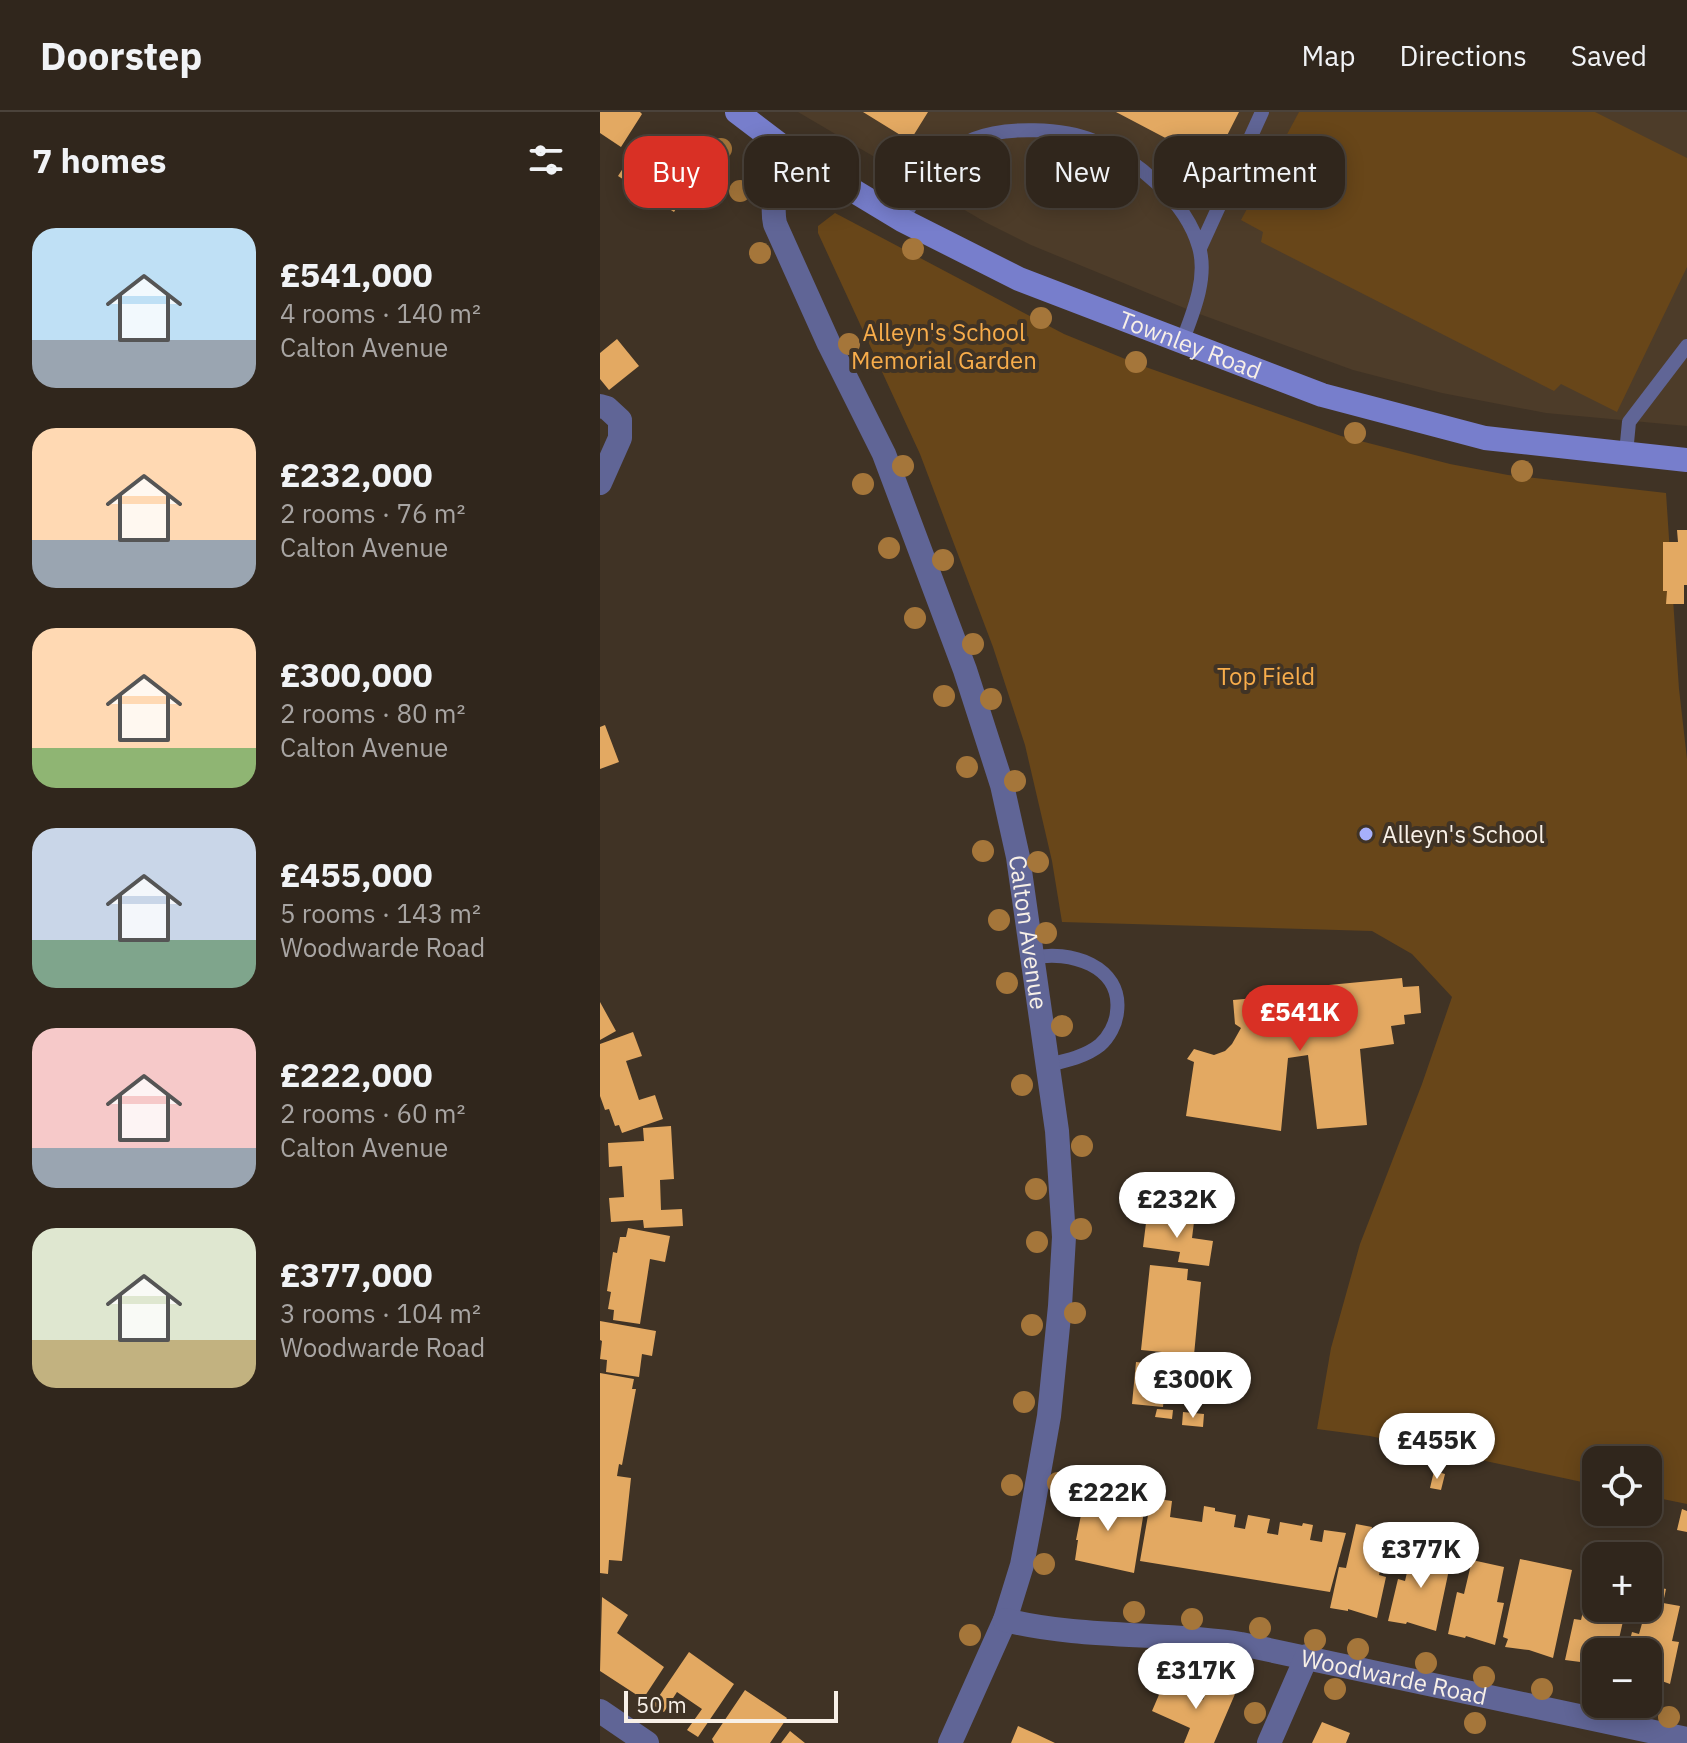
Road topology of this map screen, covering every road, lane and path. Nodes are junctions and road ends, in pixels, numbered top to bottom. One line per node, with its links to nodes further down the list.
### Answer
1 (737, 112): 3 (street, Townley Road)
2 (1262, 112): 7 (lane)
3 (769, 136)
4 (859, 194): 6 (street, Townley Road)
5 (772, 208): 14 (street, Calton Avenue)
6 (902, 220): 7 (lane); 8 (street, Townley Road)
7 (1200, 248): 8 (lane)
8 (1182, 342): 11 (street, Townley Road)
9 (1687, 346): 11 (lane)
10 (600, 406): 13 (street)
11 (1626, 453): 12 (street, Townley Road)
12 (1687, 460)
13 (600, 483)
14 (1032, 958): 15 (street, Calton Avenue); 15 (lane)
15 (1047, 1065): 16 (street, Calton Avenue)
16 (1005, 1620): 17 (street, Woodwarde Road); 22 (street, Calton Avenue)
17 (1307, 1656): 19 (street, Woodwarde Road); 23 (street)
18 (600, 1711): 21 (street)
19 (1613, 1734): 20 (street, Woodwarde Road)
20 (1687, 1739)
21 (647, 1743)
22 (950, 1743)
23 (1269, 1743)

